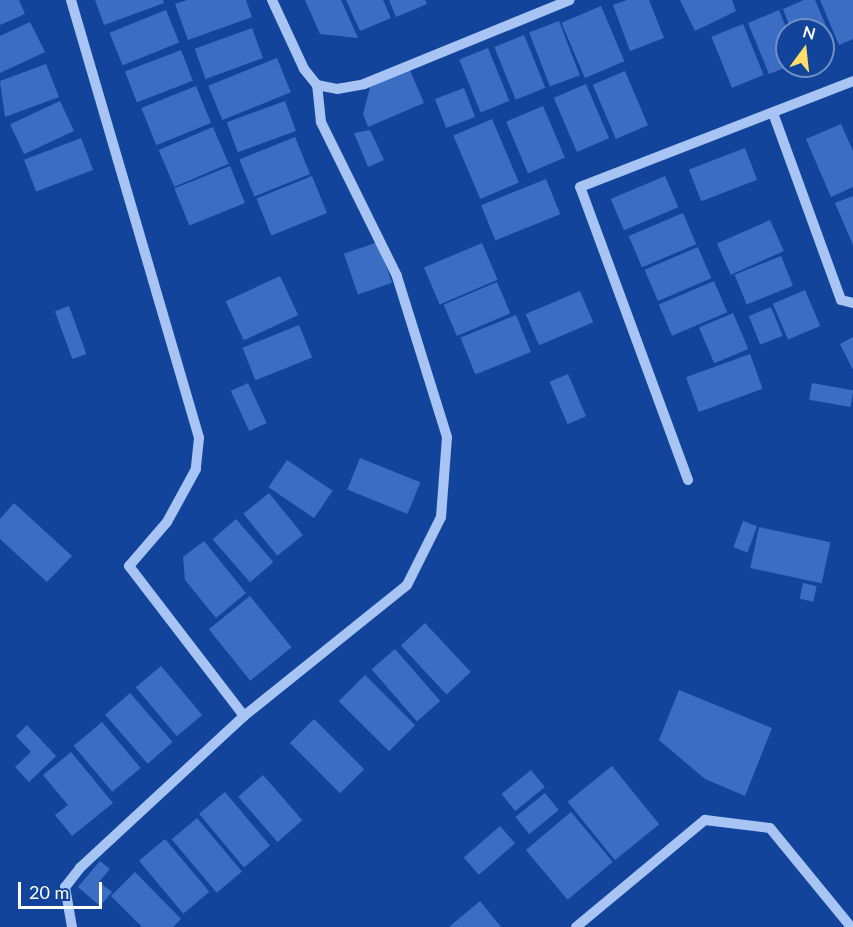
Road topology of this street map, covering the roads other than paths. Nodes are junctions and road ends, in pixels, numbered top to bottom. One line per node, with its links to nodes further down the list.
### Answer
1 (71, 0): 9 (street)
2 (272, 0): 5 (street)
3 (570, 0): 5 (street)
4 (853, 81): 6 (street)
5 (317, 85): 9 (street)
6 (773, 113): 7 (street); 8 (street)
7 (853, 303)
8 (688, 480)
9 (244, 716): 10 (street)
10 (72, 927)
11 (576, 927): 12 (street)
12 (851, 927)

